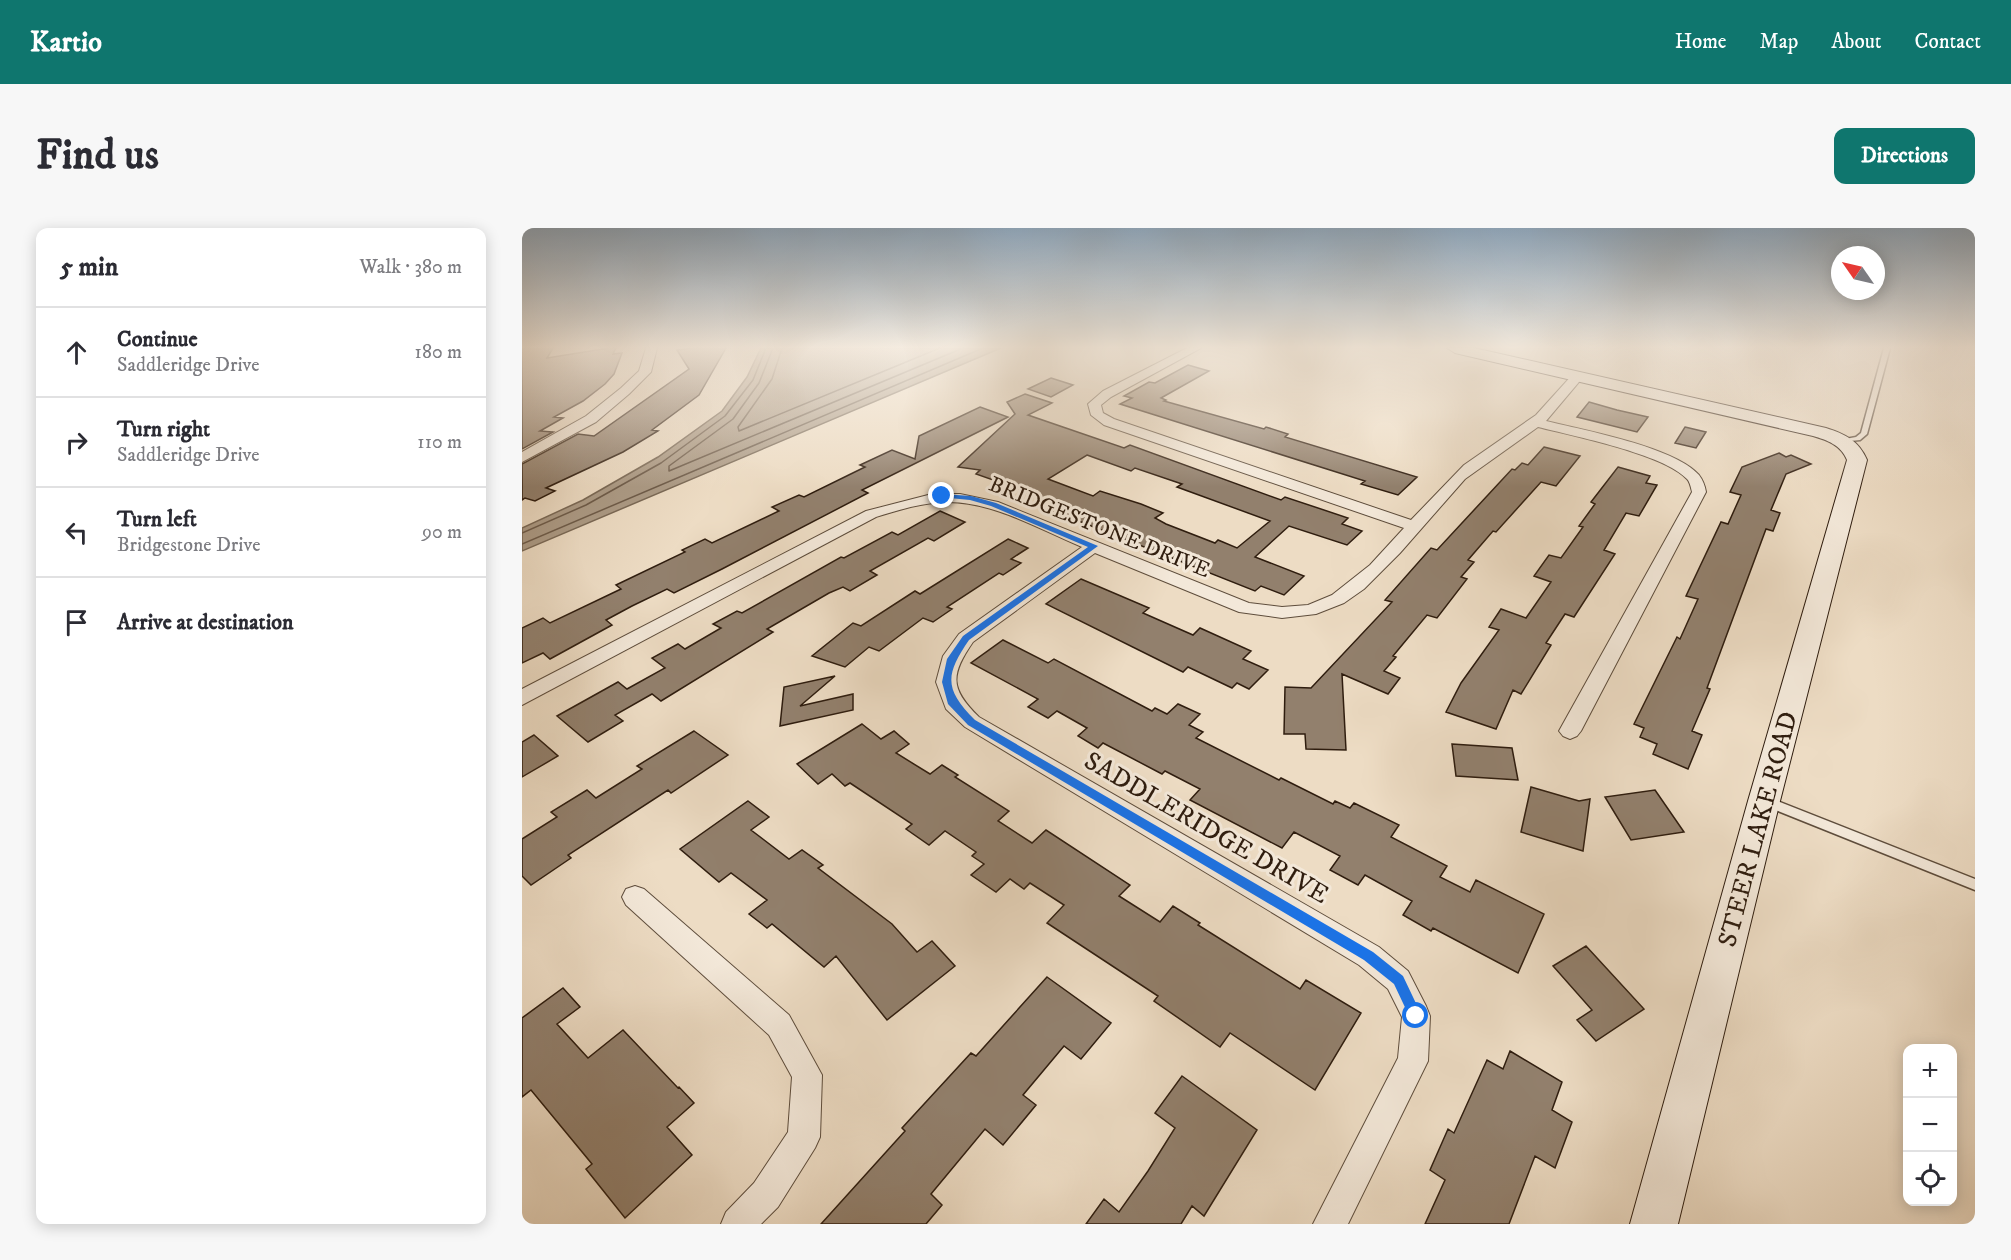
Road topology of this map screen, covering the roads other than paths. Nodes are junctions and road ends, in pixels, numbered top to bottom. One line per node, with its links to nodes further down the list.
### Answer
1 (620, 394): 8 (street)
2 (1106, 394): 9 (street)
3 (1561, 394): 6 (street, BRIDGESTONE DRIVE)
4 (1658, 394): 7 (street)
5 (1875, 394): 7 (lane)
6 (1536, 422): 9 (street, BRIDGESTONE DRIVE); 12 (street)
7 (1842, 441): 13 (street, STEER LAKE ROAD)
8 (522, 458)
9 (1414, 526): 10 (street, BRIDGESTONE DRIVE)
10 (1094, 546): 11 (street, BRIDGESTONE DRIVE); 17 (street, SADDLERIDGE DRIVE)
11 (522, 698)
12 (1570, 731)
13 (1764, 801): 14 (lane); 18 (street, STEER LAKE ROAD)
14 (1975, 885)
15 (634, 897): 16 (street)
16 (738, 1224)
17 (1330, 1224)
18 (1654, 1224)

